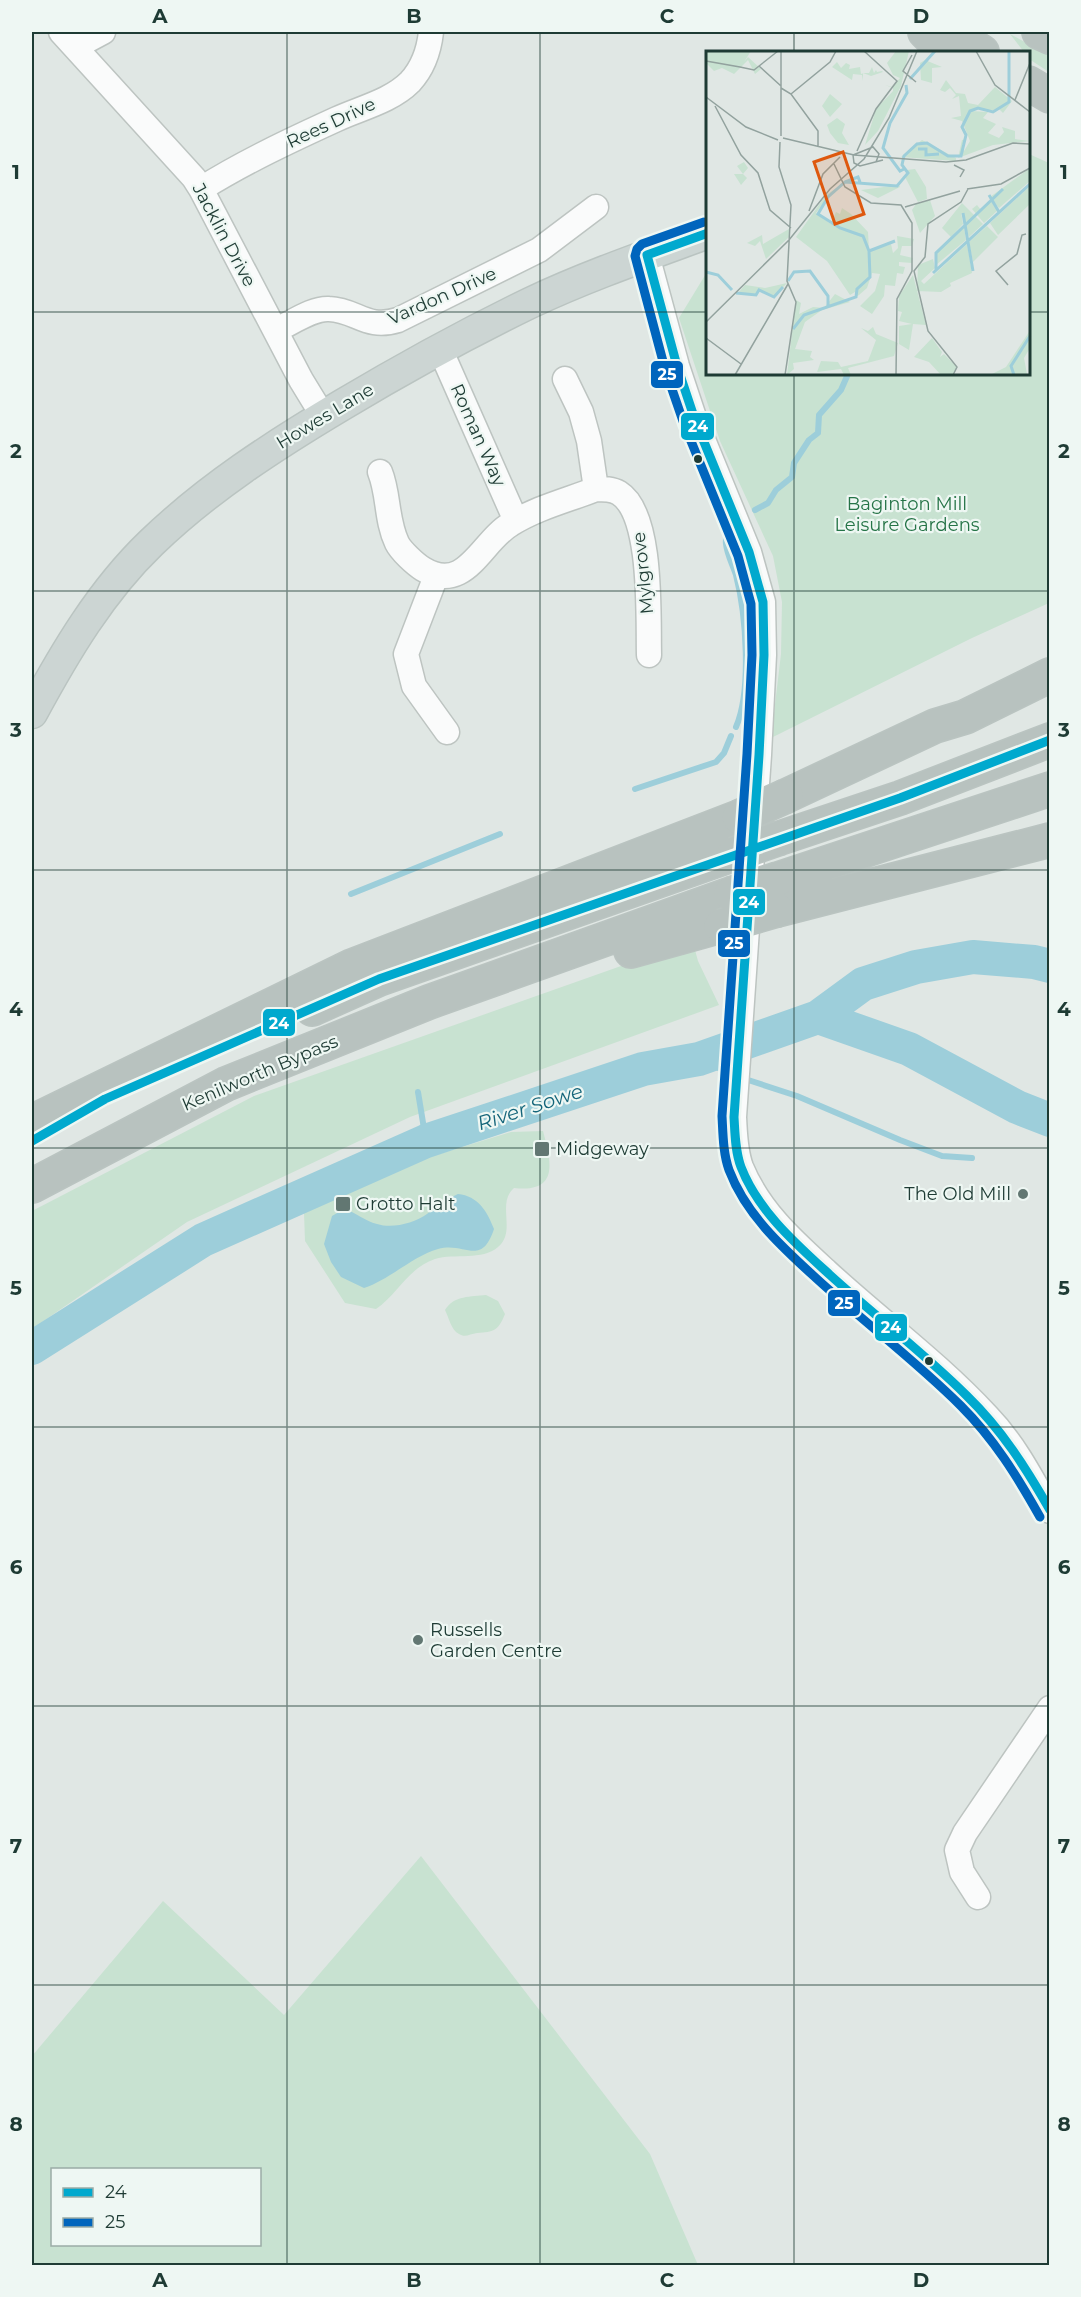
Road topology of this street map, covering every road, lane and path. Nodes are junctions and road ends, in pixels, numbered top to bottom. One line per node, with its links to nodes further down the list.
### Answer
1 (103, 32): 7 (street, Jacklin Drive)
2 (431, 32): 14 (street, Rees Drive)
3 (925, 32): 8 (highway)
4 (950, 32): 9 (highway)
5 (1039, 32): 6 (highway)
6 (1050, 37)
7 (68, 39): 14 (street, Jacklin Drive)
8 (939, 51)
9 (980, 51)
10 (1030, 84): 11 (highway)
11 (1050, 96)
12 (1030, 106): 13 (highway)
13 (1050, 113)
14 (201, 189): 18 (street, Jacklin Drive)
15 (596, 207): 18 (street, Vardon Drive)
16 (706, 234): 17 (main road, Howes Lane)
17 (647, 255): 19 (main road, Howes Lane); 40 (street)
18 (276, 330): 21 (street, Jacklin Drive)
19 (440, 349): 21 (main road, Howes Lane); 24 (street, Roman Way)
20 (565, 379): 23 (street)
21 (323, 416): 28 (main road, Howes Lane)
22 (380, 472): 25 (street)
23 (596, 489): 24 (street); 26 (street, Mylgrove)
24 (516, 521): 25 (street)
25 (436, 576): 29 (street)
26 (649, 655)
27 (1050, 675): 32 (highway)
28 (32, 713)
29 (447, 732)
30 (1050, 740): 32 (highway)
31 (1050, 789): 35 (highway)
32 (784, 815): 33 (highway, bridge)
33 (738, 834): 37 (highway); 38 (highway, Kenilworth Bypass)
34 (1050, 840): 35 (highway)
35 (778, 895): 36 (highway, bridge); 36 (highway, bridge)
36 (429, 1002): 39 (highway, Kenilworth Bypass)
37 (32, 1122)
38 (32, 1141)
39 (32, 1186)
40 (1050, 1511)
41 (1050, 1707): 42 (street)
42 (978, 1897)

